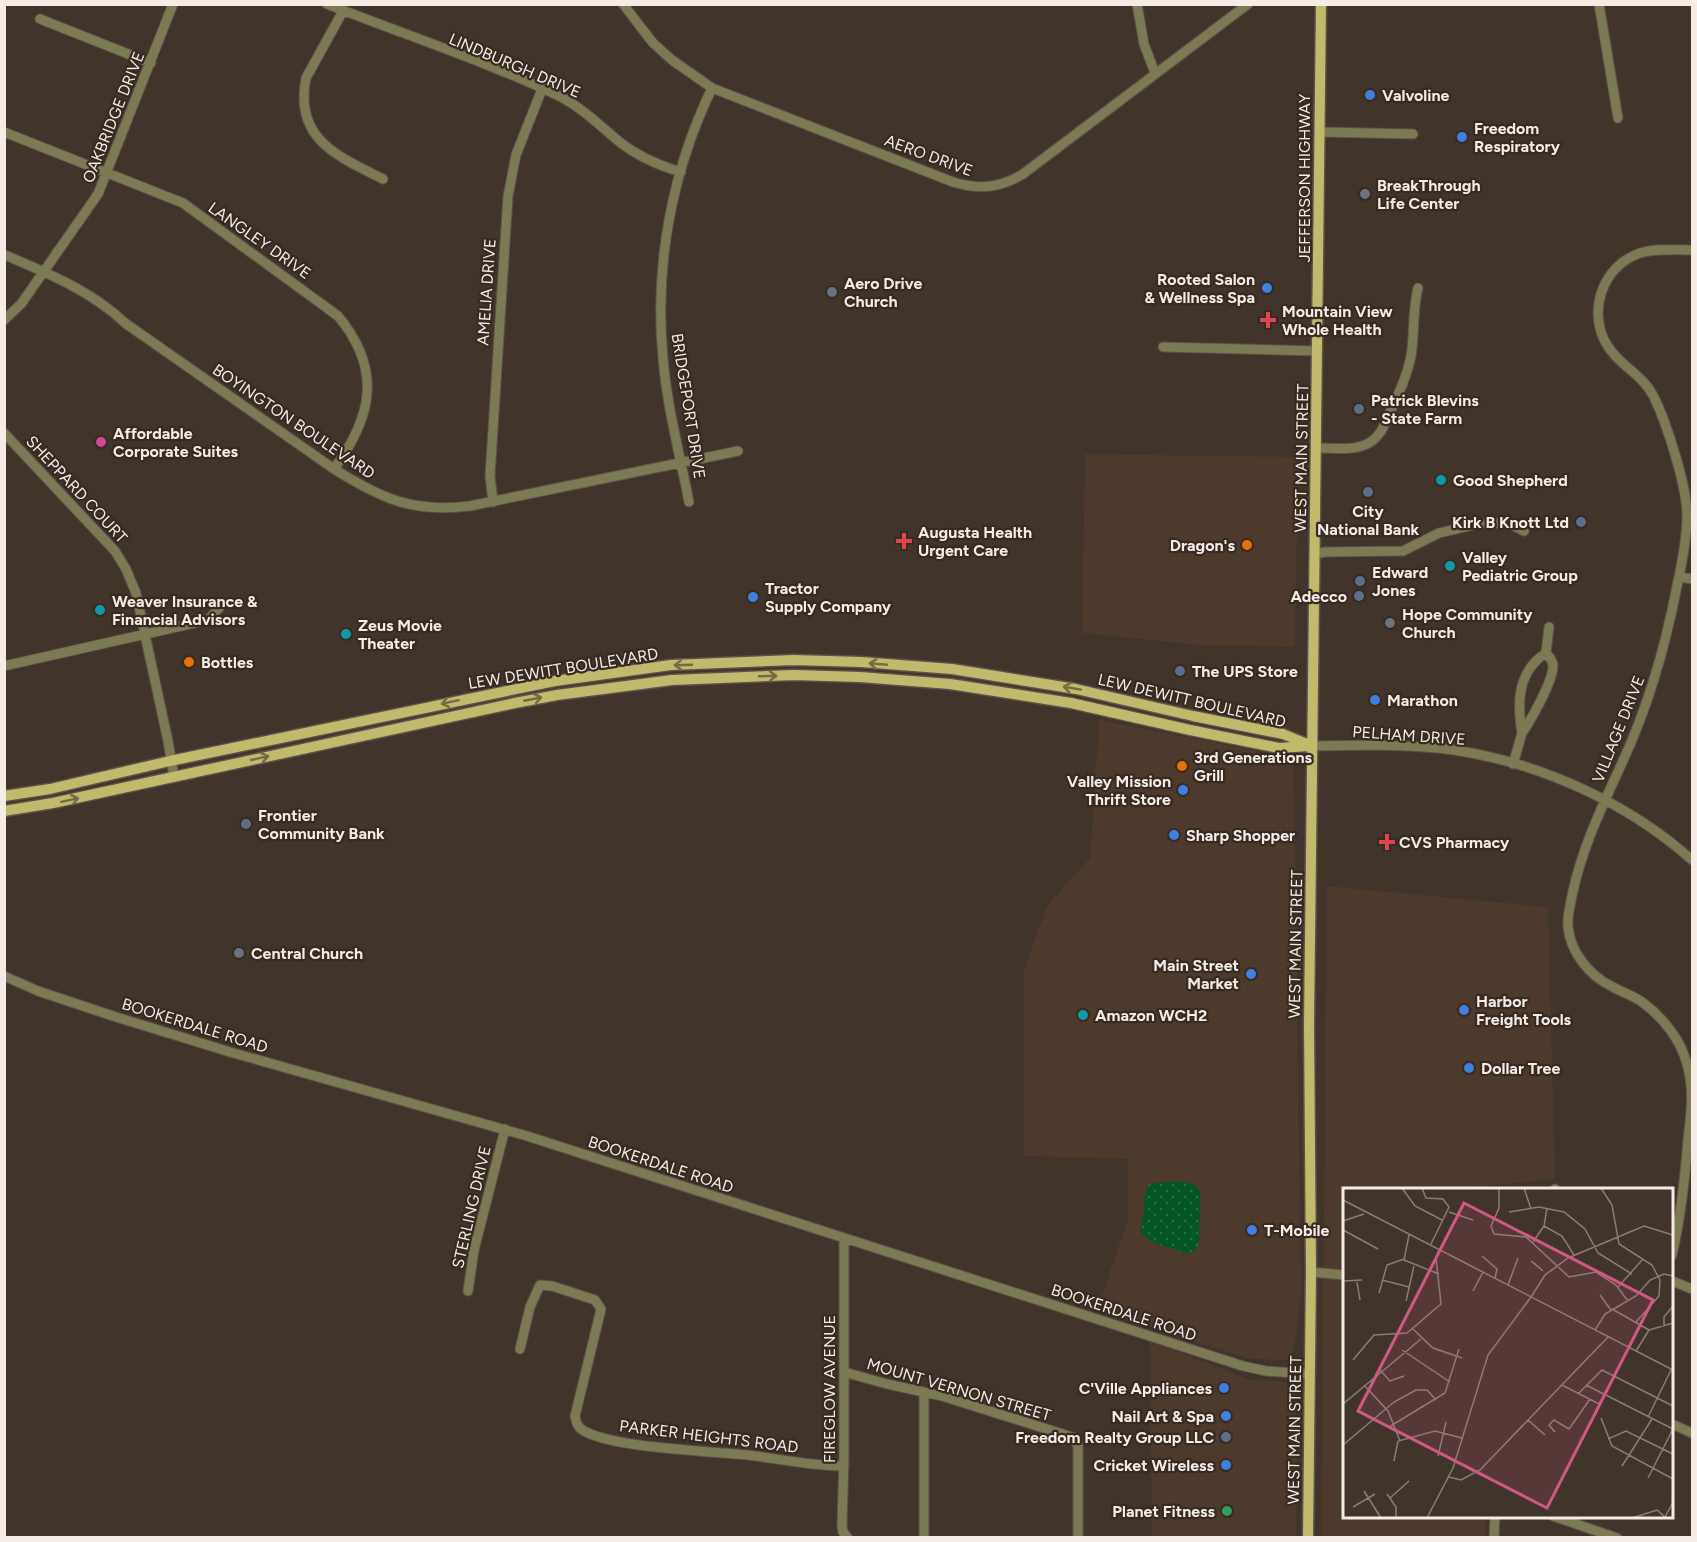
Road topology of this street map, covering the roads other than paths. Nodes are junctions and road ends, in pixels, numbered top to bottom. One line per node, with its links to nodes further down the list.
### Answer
1 (173, 4): 10 (street, OAKBRIDGE DRIVE)
2 (327, 4): 8 (street, LINDBURGH DRIVE)
3 (623, 4): 12 (street, AERO DRIVE)
4 (1137, 4): 11 (street)
5 (1248, 4): 11 (street, AERO DRIVE)
6 (1321, 4): 16 (main road, JEFFERSON HIGHWAY)
7 (1599, 4): 14 (street)
8 (343, 11): 13 (street, LINDBURGH DRIVE); 20 (street)
9 (40, 19): 10 (street)
10 (151, 63): 18 (street, OAKBRIDGE DRIVE)
11 (1155, 73): 12 (street, AERO DRIVE)
12 (712, 88): 19 (street)
13 (542, 89): 19 (street, LINDBURGH DRIVE); 33 (street, AMELIA DRIVE)
14 (1618, 118)
15 (4, 132): 18 (street, LANGLEY DRIVE)
16 (1320, 132): 17 (street); 27 (main road, JEFFERSON HIGHWAY)
17 (1413, 134)
18 (108, 172): 23 (street, OAKBRIDGE DRIVE); 32 (street, LANGLEY DRIVE)
19 (681, 172): 31 (street, BRIDGEPORT DRIVE)
20 (383, 179)
21 (1692, 250): 37 (street, VILLAGE DRIVE)
22 (5, 255): 23 (street, BOYINGTON BOULEVARD)
23 (44, 272): 25 (street, OAKBRIDGE DRIVE); 32 (street, BOYINGTON BOULEVARD)
24 (1418, 288): 29 (street)
25 (4, 320)
26 (1163, 347): 27 (street)
27 (1318, 351): 29 (main road, WEST MAIN STREET)
28 (4, 433): 41 (street, SHEPPARD COURT)
29 (1317, 448): 36 (main road, WEST MAIN STREET)
30 (738, 451): 31 (street, BOYINGTON BOULEVARD)
31 (682, 463): 33 (street, BOYINGTON BOULEVARD); 34 (street, BRIDGEPORT DRIVE)
32 (334, 469): 33 (street, BOYINGTON BOULEVARD)
33 (493, 502)
34 (689, 502)
35 (1524, 531): 36 (street)
36 (1314, 554): 47 (main road, WEST MAIN STREET)
37 (1679, 577): 38 (street); 52 (street, VILLAGE DRIVE)
38 (1692, 579)
39 (220, 607): 41 (street)
40 (1549, 627): 42 (street)
41 (145, 635): 43 (street); 48 (street, SHEPPARD COURT)
42 (1546, 653): 46 (street); 46 (street)
43 (4, 666)
44 (555, 681): 45 (street); 47 (main road, LEW DEWITT BOULEVARD, one-way to 44); 48 (main road, LEW DEWITT BOULEVARD, one-way to 48)
45 (557, 695): 47 (main road, LEW DEWITT BOULEVARD, one-way to 47); 50 (main road, LEW DEWITT BOULEVARD, one-way to 45)
46 (1522, 733): 49 (street)
47 (1312, 746): 49 (street, PELHAM DRIVE); 59 (main road, WEST MAIN STREET)
48 (170, 761): 50 (street, SHEPPARD COURT); 51 (main road, LEW DEWITT BOULEVARD)
49 (1513, 764): 52 (street, PELHAM DRIVE)
50 (174, 777): 53 (main road, LEW DEWITT BOULEVARD, one-way to 50)
51 (4, 796)
52 (1604, 800): 54 (street, PELHAM DRIVE); 58 (street, VILLAGE DRIVE)
53 (4, 811)
54 (1692, 860)
55 (4, 976): 56 (street, BOOKERDALE ROAD)
56 (505, 1129): 57 (street, BOOKERDALE ROAD); 63 (street, STERLING DRIVE)
57 (844, 1239): 65 (street, FIREGLOW AVENUE); 66 (street, BOOKERDALE ROAD)
58 (1673, 1246)
59 (1311, 1272): 60 (street); 66 (main road, WEST MAIN STREET)
60 (1343, 1275)
61 (1673, 1282): 62 (street)
62 (1692, 1289)
63 (468, 1291)
64 (520, 1349): 70 (street, PARKER HEIGHTS ROAD)
65 (844, 1372): 67 (street, MOUNT VERNON STREET); 70 (street, FIREGLOW AVENUE)
66 (1310, 1374): 76 (main road, WEST MAIN STREET)
67 (924, 1392): 74 (street); 75 (street, MOUNT VERNON STREET)
68 (1673, 1425): 69 (street)
69 (1692, 1433)
70 (844, 1466): 73 (street, FIREGLOW AVENUE)
71 (1495, 1518): 77 (street)
72 (1558, 1518): 78 (street)
73 (848, 1538)
74 (924, 1538)
75 (1078, 1538)
76 (1308, 1538)
77 (1494, 1538)
78 (1617, 1538)

